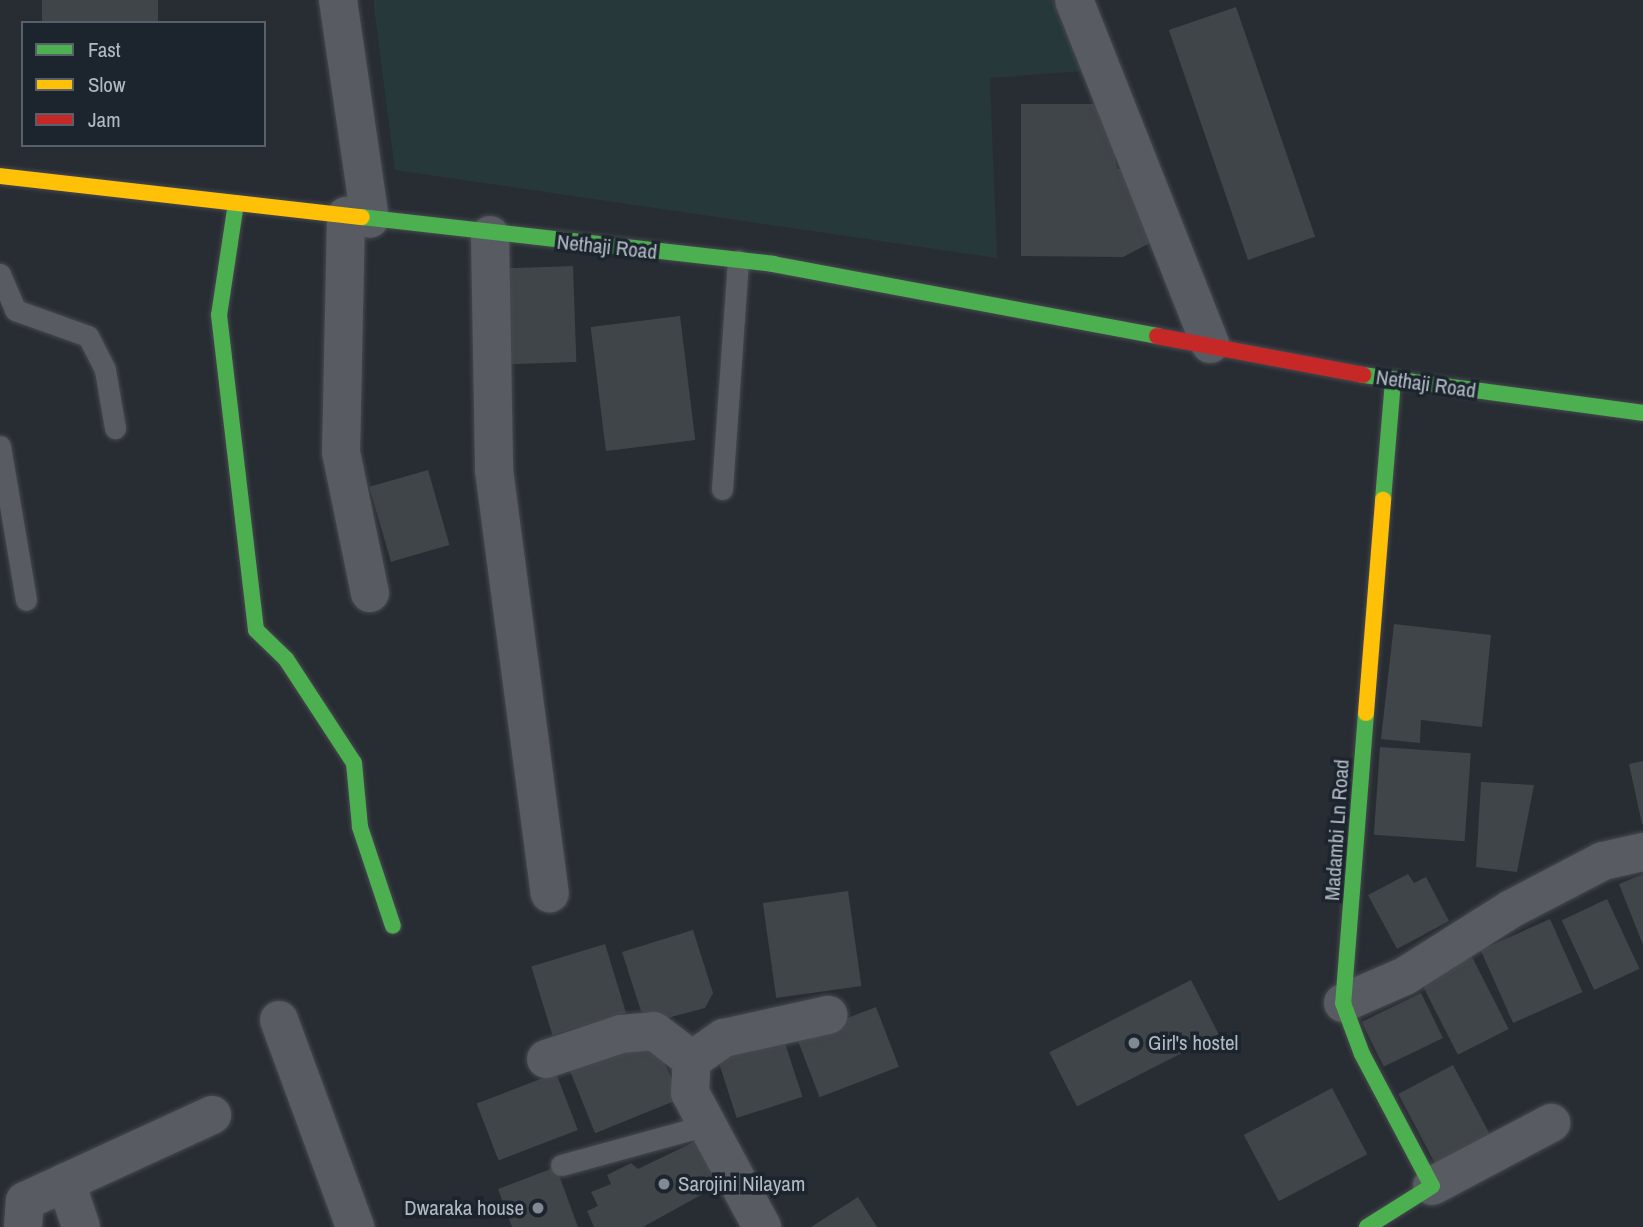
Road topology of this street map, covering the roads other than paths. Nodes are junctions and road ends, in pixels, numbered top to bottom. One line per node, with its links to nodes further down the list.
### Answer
1 (338, 0): 5 (street)
2 (1074, 0): 9 (street)
3 (0, 176): 4 (street, Nethaji Road)
4 (236, 203): 5 (street, Nethaji Road); 19 (street)
5 (358, 218): 6 (street, Nethaji Road); 15 (street)
6 (490, 235): 7 (street, Nethaji Road); 18 (street)
7 (738, 261): 9 (street, Nethaji Road); 14 (lane)
8 (0, 275): 12 (lane)
9 (1210, 344): 10 (street, Nethaji Road)
10 (1393, 381): 11 (street, Nethaji Road); 20 (street, Madambi Ln Road)
11 (1643, 413)
12 (114, 428)
13 (0, 446): 16 (lane)
14 (722, 489)
15 (370, 593)
16 (26, 600)
17 (1643, 852): 20 (street)
18 (550, 893)
19 (393, 926)
20 (1343, 1003): 30 (street, Madambi Ln Road)
21 (828, 1015): 24 (street)
22 (279, 1020): 33 (street)
23 (546, 1059): 24 (street)
24 (692, 1060): 27 (street)
25 (212, 1115): 29 (street)
26 (1551, 1123): 30 (street)
27 (707, 1125): 28 (lane); 34 (street)
28 (561, 1165)
29 (66, 1182): 31 (street); 32 (street)
30 (1432, 1186): 35 (street)
31 (23, 1227)
32 (81, 1227)
33 (355, 1227)
34 (762, 1227)
35 (1367, 1227)

